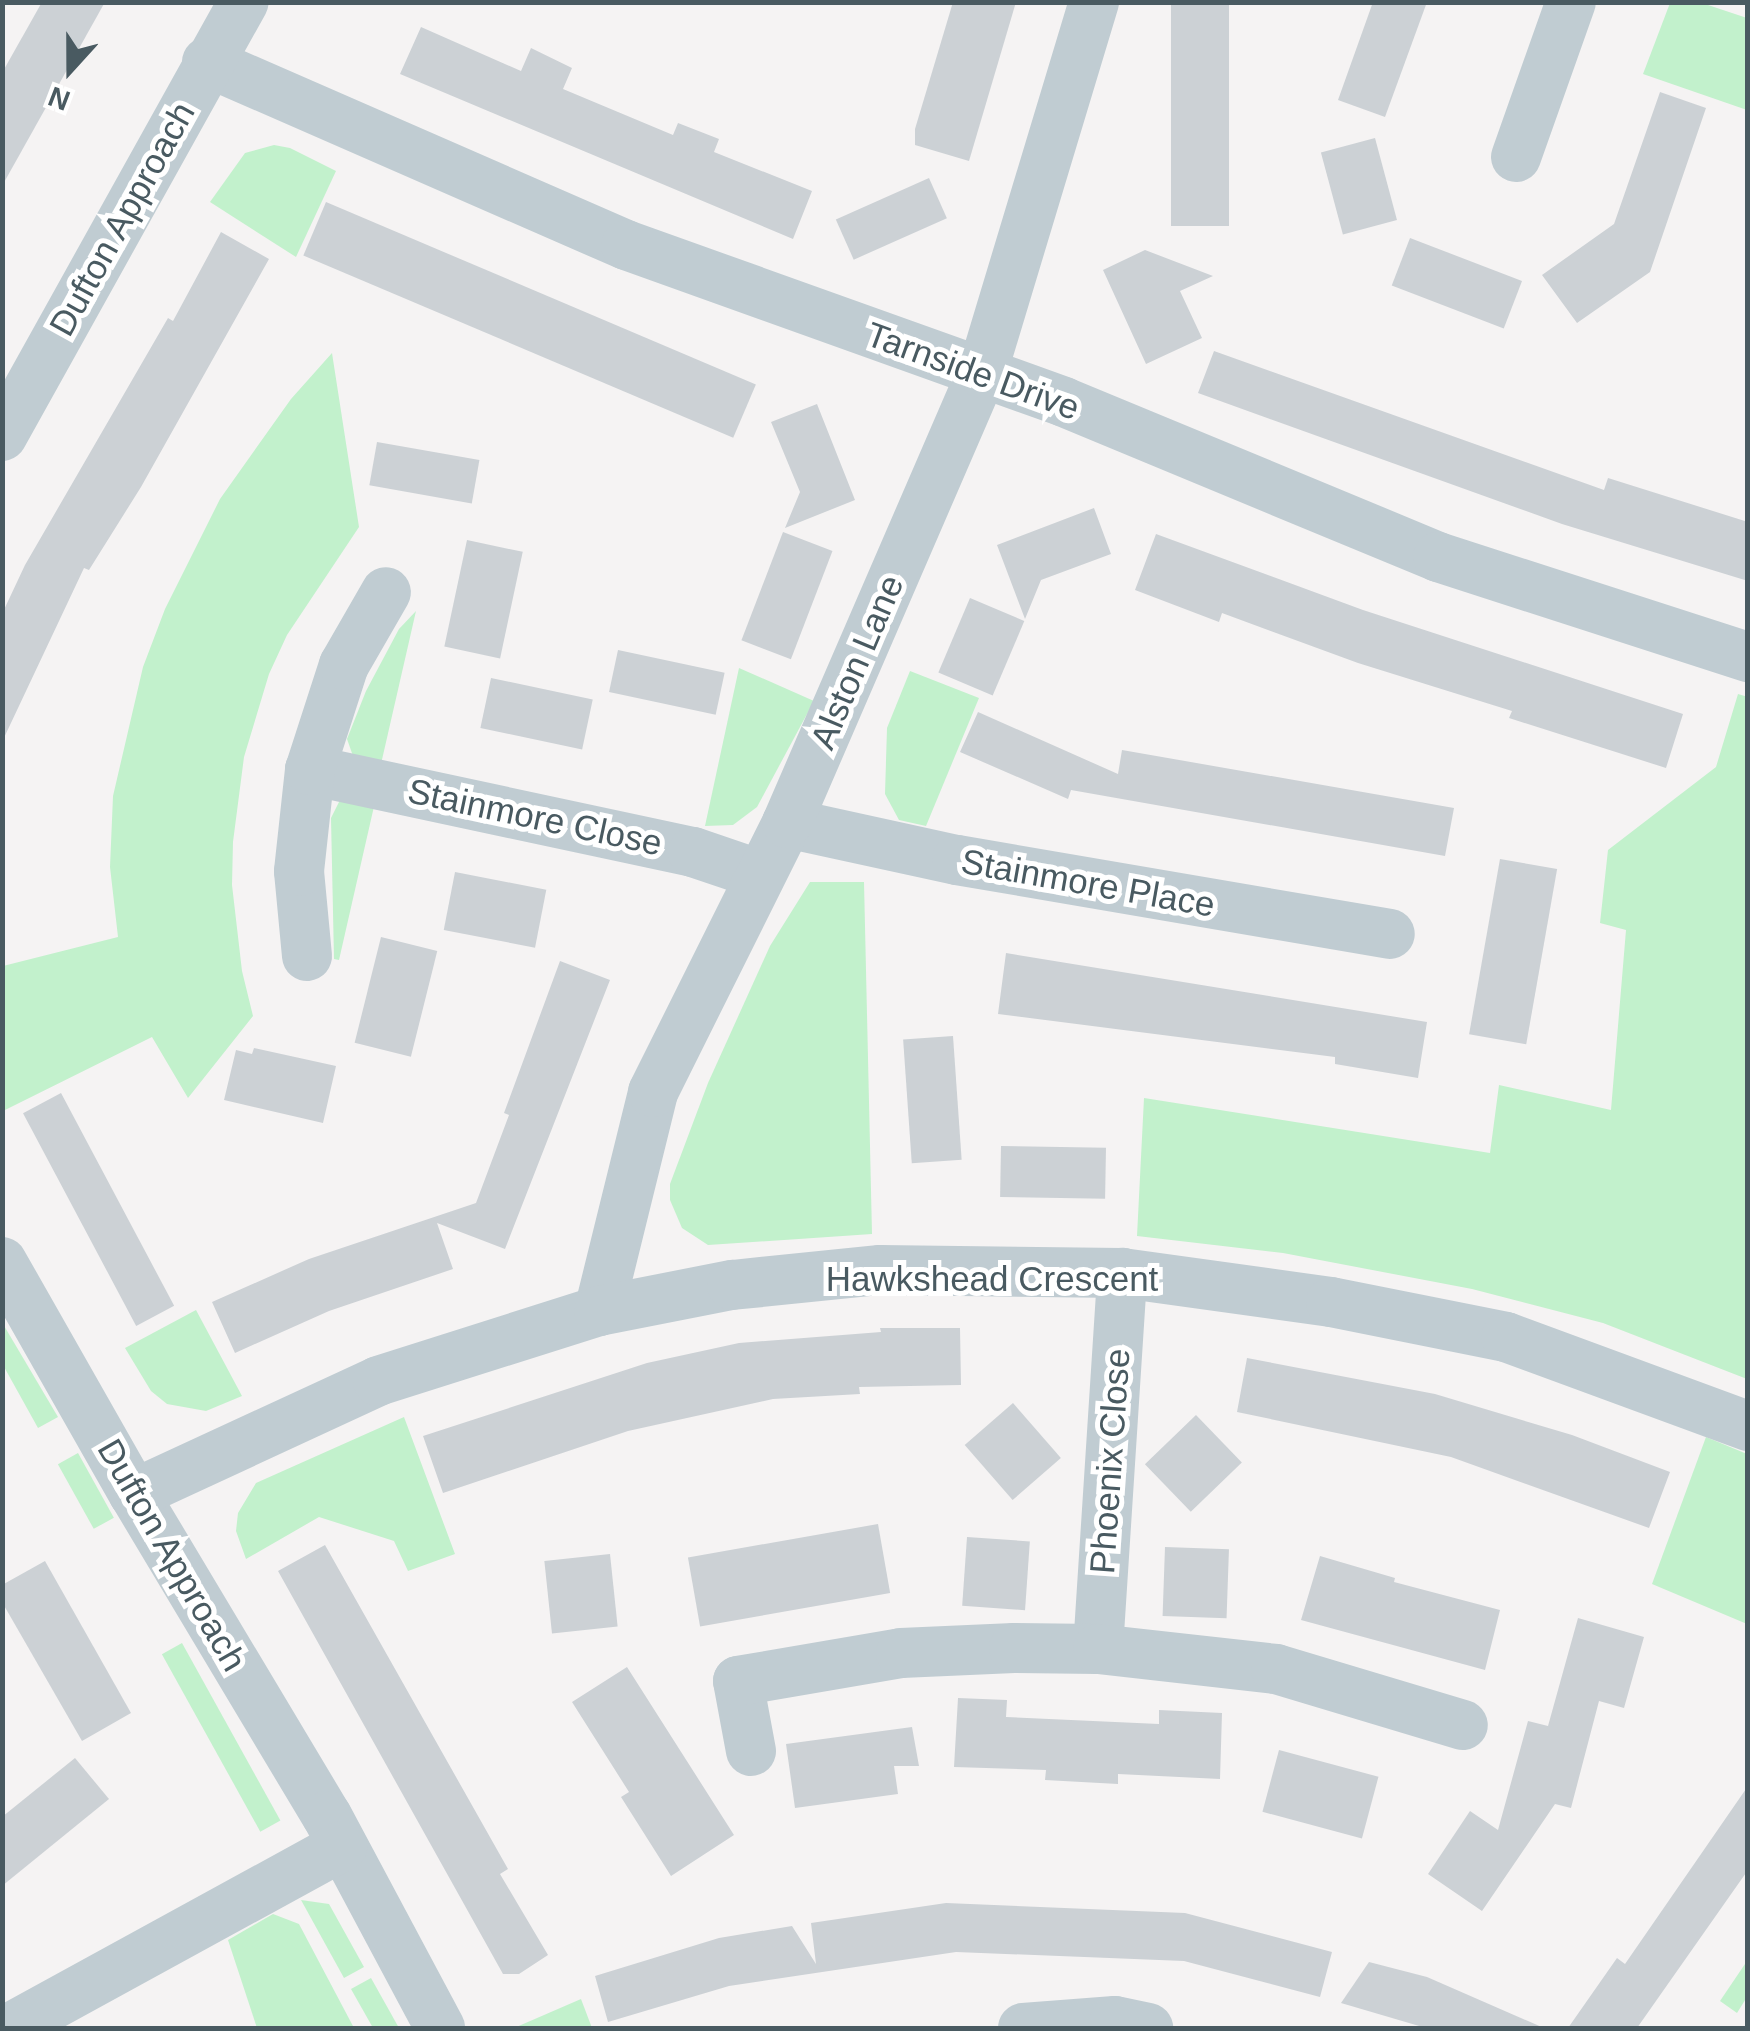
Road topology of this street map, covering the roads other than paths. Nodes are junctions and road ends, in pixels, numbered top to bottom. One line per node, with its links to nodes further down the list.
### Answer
1 (244, 2): 4 (street, Dufton Approach)
2 (1094, 2): 6 (street, Alston Lane)
3 (1571, 2): 5 (street)
4 (207, 62): 6 (street, Tarnside Drive); 7 (street, Dufton Approach)
5 (1516, 157)
6 (982, 373): 9 (street, Tarnside Drive); 11 (street, Alston Lane)
7 (2, 436)
8 (386, 592): 10 (street)
9 (1748, 656)
10 (310, 770): 12 (street, Stainmore Close); 14 (street)
11 (788, 822): 12 (street, Alston Lane); 13 (street, Stainmore Place)
12 (758, 874): 17 (street, Alston Lane)
13 (1390, 934)
14 (307, 956)
15 (2, 1262): 19 (street, Dufton Approach)
16 (1122, 1273): 17 (street, Hawkshead Crescent); 18 (street, Hawkshead Crescent); 20 (street, Phoenix Close)
17 (600, 1311): 19 (street, Hawkshead Crescent)
18 (1748, 1426)
19 (134, 1494): 23 (street, Dufton Approach)
20 (1098, 1649): 21 (street); 22 (street)
21 (1463, 1725)
22 (751, 1751)
23 (343, 1846): 24 (street); 25 (street, Dufton Approach)
24 (10, 2028)
25 (440, 2028)
26 (1023, 2028): 27 (street)
27 (1148, 2028)

